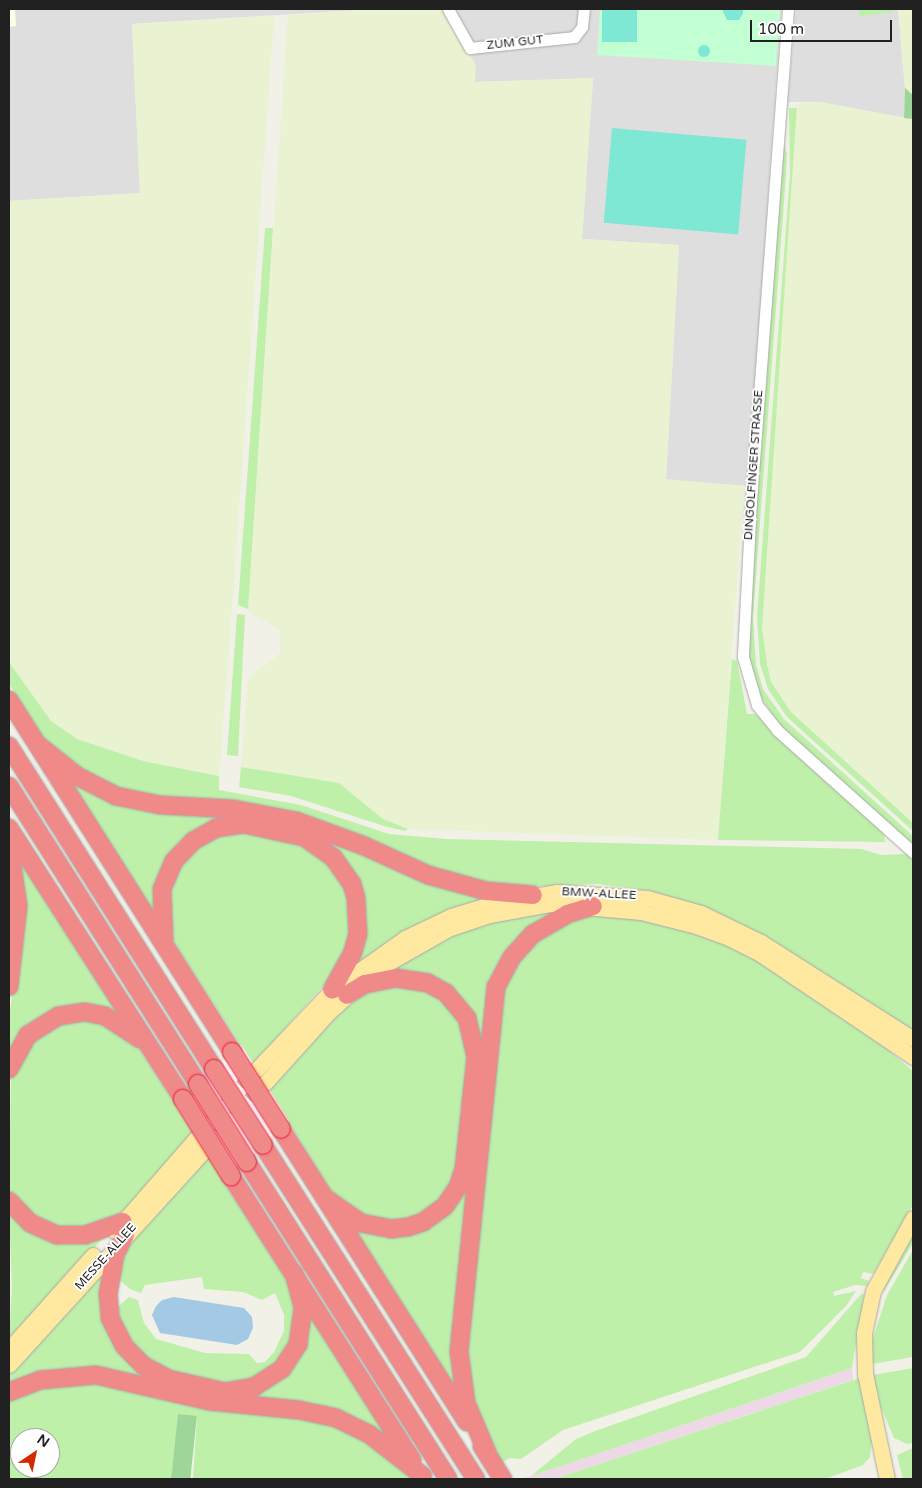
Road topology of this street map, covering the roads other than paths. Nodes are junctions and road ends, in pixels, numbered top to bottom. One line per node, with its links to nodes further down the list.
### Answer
1 (448, 9): 2 (street, ZUM GUT)
2 (584, 9)
3 (788, 9): 10 (street, DINGOLFINGER STRASSE)
4 (9, 700): 5 (highway)
5 (37, 744): 11 (highway); 13 (highway)
6 (9, 746): 35 (highway, bridge)
7 (9, 786): 34 (highway, bridge)
8 (9, 828): 17 (highway)
9 (9, 845): 14 (highway)
10 (913, 852)
11 (533, 895): 15 (main road, BMW-ALLEE); 16 (main road, BMW-ALLEE)
12 (593, 906): 15 (main road, BMW-ALLEE); 18 (main road, BMW-ALLEE); 32 (highway)
13 (165, 946): 15 (highway); 24 (highway, bridge)
14 (9, 986)
15 (340, 992): 20 (main road); 21 (main road); 24 (highway)
16 (913, 1039)
17 (157, 1057): 19 (highway); 28 (highway, bridge)
18 (913, 1057)
19 (9, 1068)
20 (257, 1069)
21 (265, 1083)
22 (196, 1138): 27 (main road, MESSE-ALLEE)
23 (204, 1151): 27 (main road, MESSE-ALLEE)
24 (325, 1198): 32 (highway)
25 (9, 1201): 27 (highway)
26 (913, 1218): 37 (main road)
27 (124, 1229): 28 (highway); 29 (main road, MESSE-ALLEE); 30 (main road, MESSE-ALLEE)
28 (294, 1273): 33 (highway)
29 (9, 1349)
30 (9, 1365)
31 (9, 1392): 33 (highway)
32 (488, 1455): 36 (highway)
33 (423, 1478)
34 (448, 1479)
35 (476, 1479)
36 (503, 1479)
37 (887, 1479)

